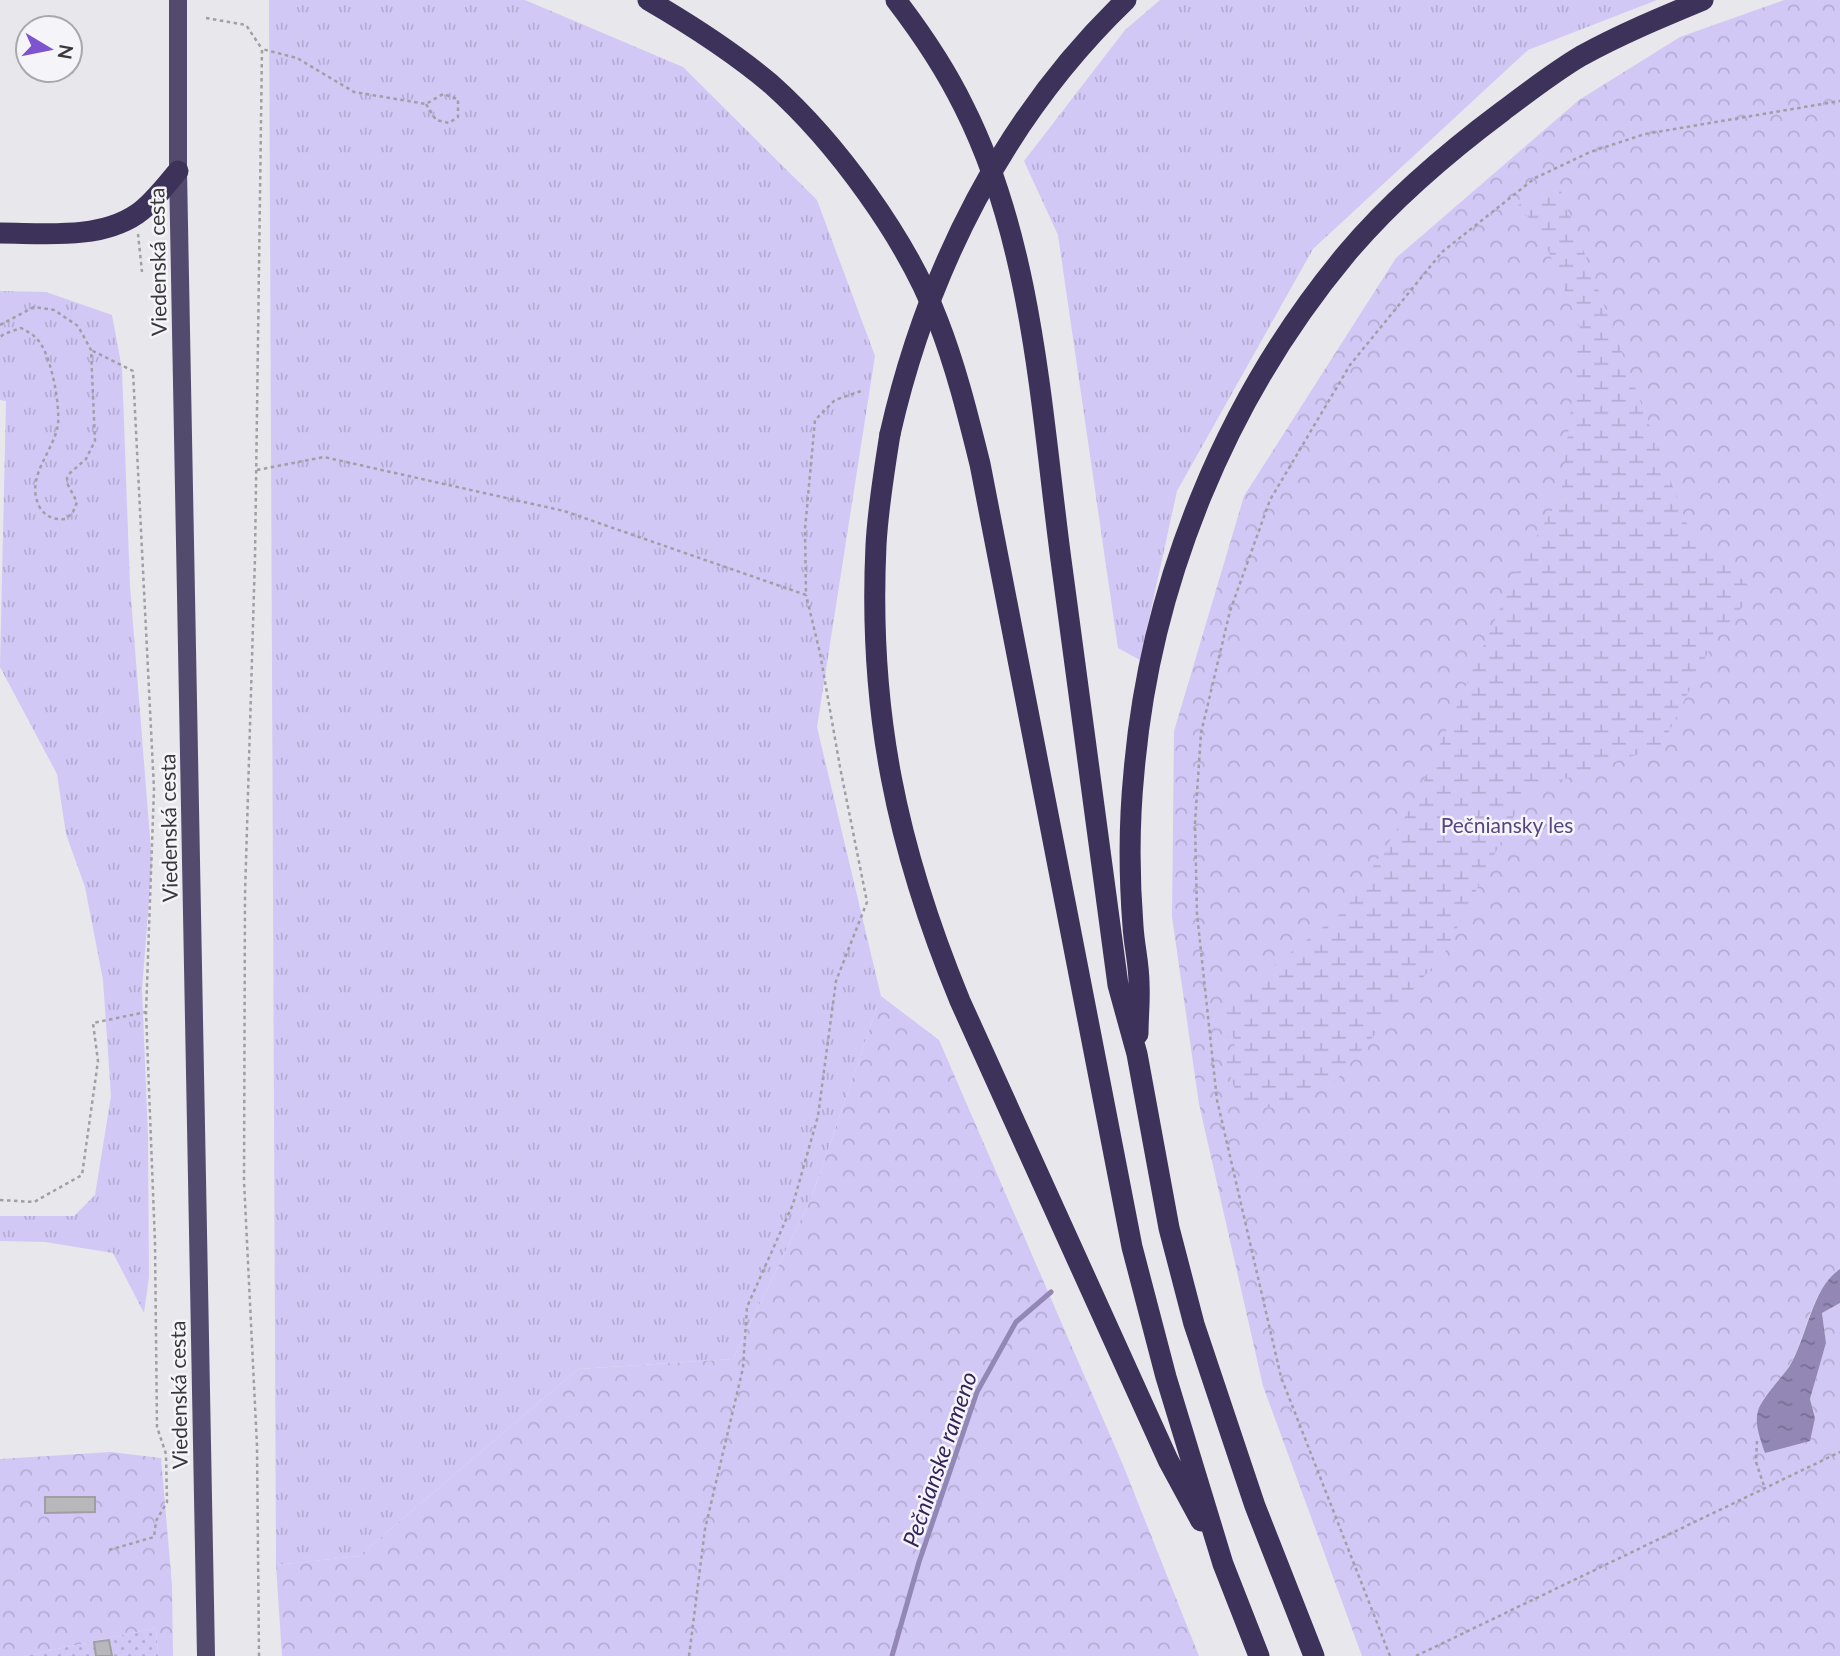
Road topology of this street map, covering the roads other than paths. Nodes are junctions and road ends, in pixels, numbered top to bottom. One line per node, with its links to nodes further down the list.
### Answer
1 (178, 0): 6 (main road, Viedenská cesta)
2 (648, 0): 9 (highway)
3 (896, 0): 8 (highway)
4 (1126, 0): 9 (highway, bridge)
5 (1703, 0): 8 (highway)
6 (178, 172): 7 (highway); 10 (main road, Viedenská cesta)
7 (0, 233)
8 (1137, 1054): 12 (highway)
9 (1223, 1564): 11 (highway)
10 (206, 1656)
11 (1259, 1656)
12 (1314, 1656)

